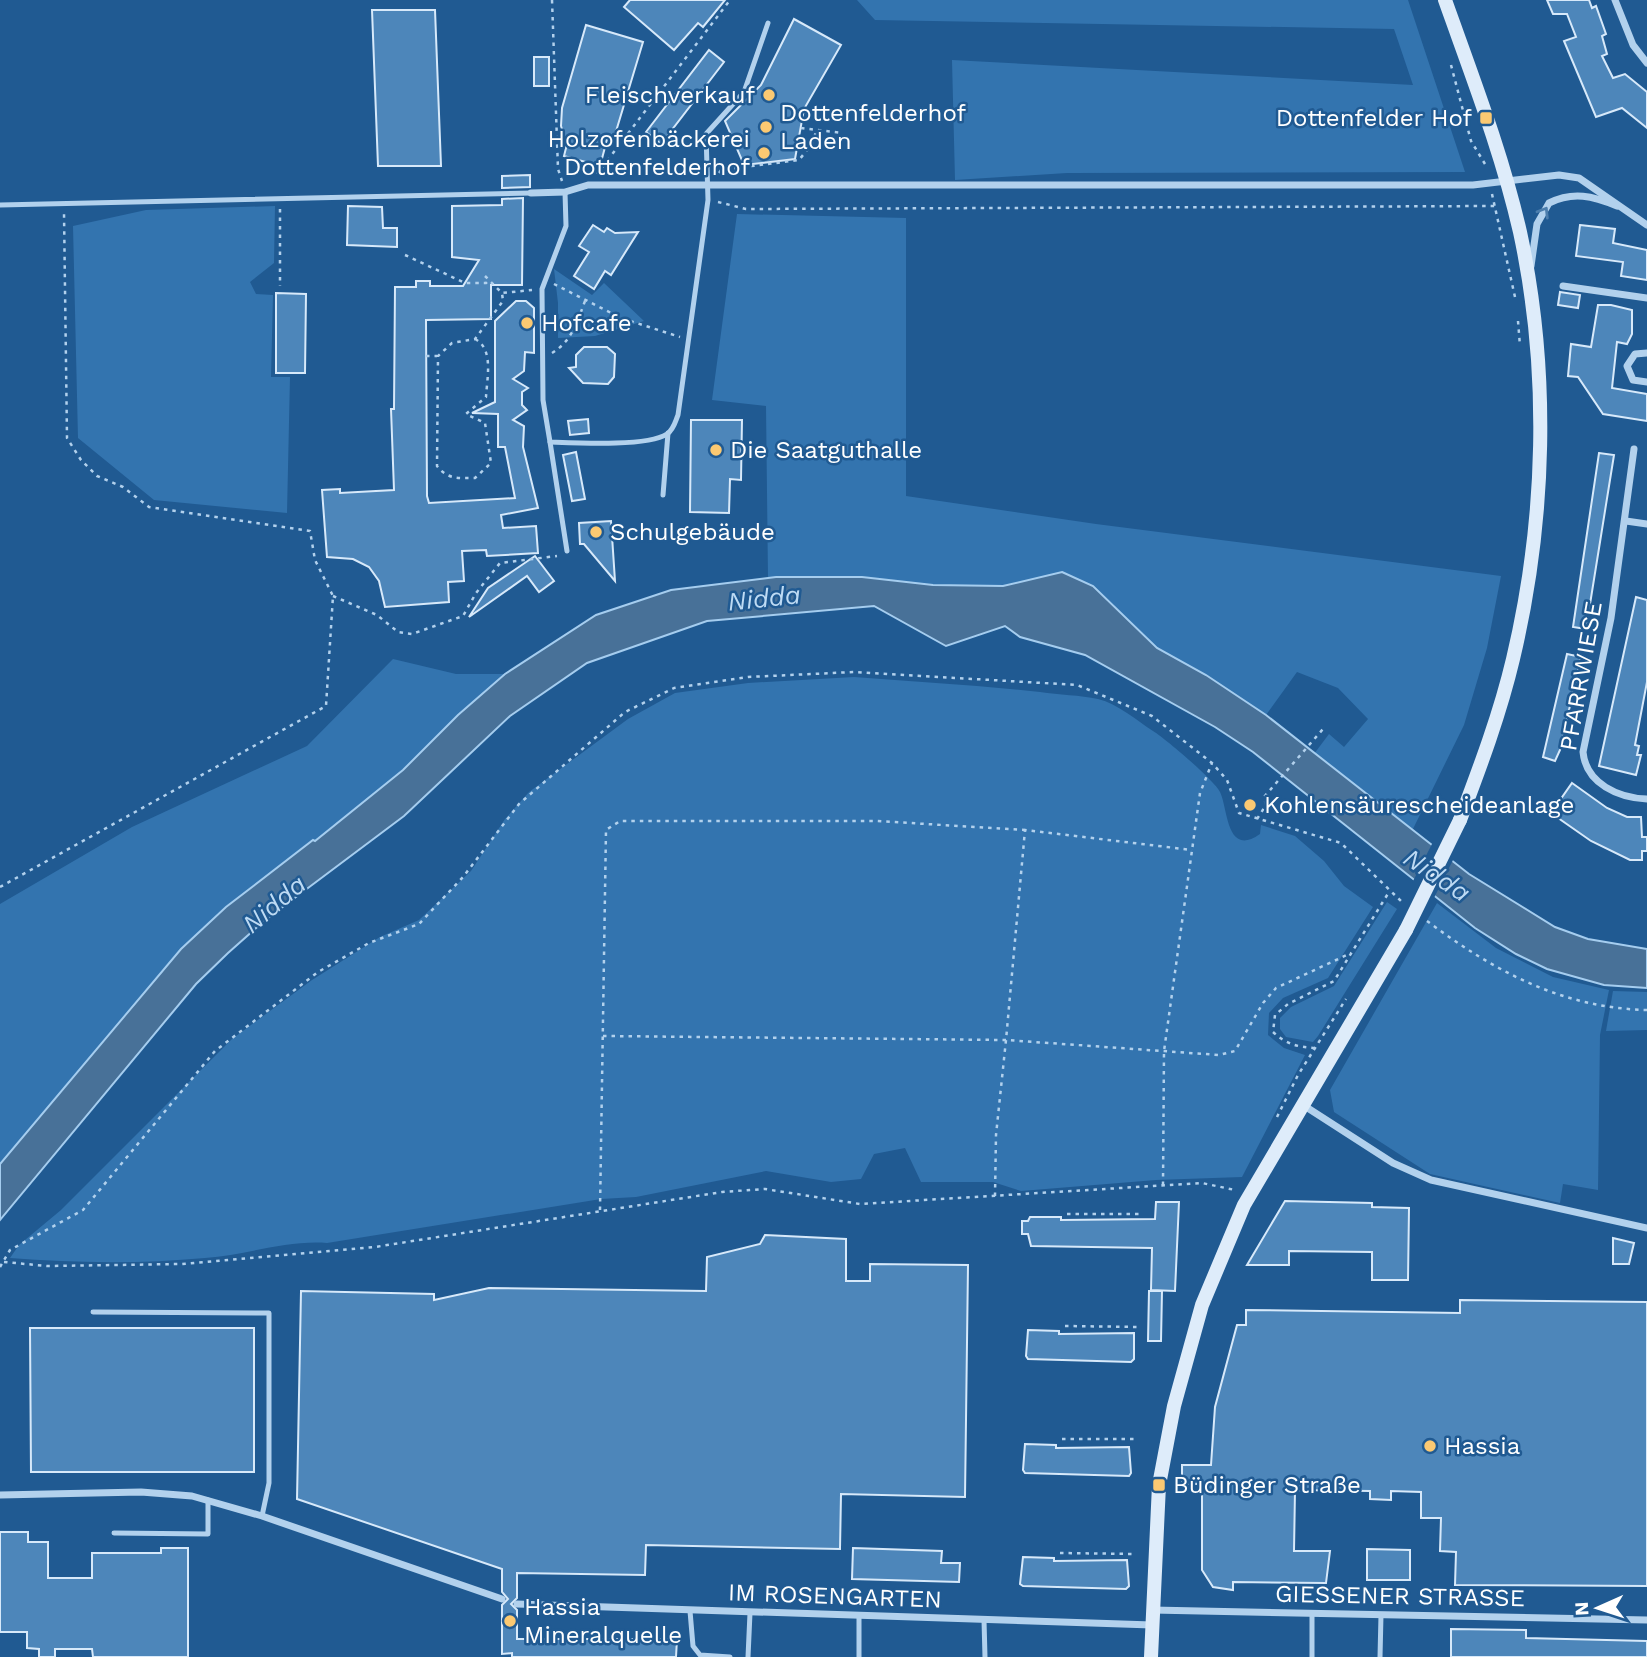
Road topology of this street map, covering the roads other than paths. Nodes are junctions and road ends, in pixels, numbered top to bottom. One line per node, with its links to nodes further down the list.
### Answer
1 (1445, 0): 5 (main road)
2 (1615, 0): 4 (street)
3 (768, 23): 6 (lane)
4 (1647, 63)
5 (1507, 182): 6 (street); 10 (street); 12 (main road)
6 (708, 187): 7 (street); 17 (lane)
7 (565, 192): 8 (street); 18 (lane)
8 (531, 193): 9 (lane)
9 (0, 205)
10 (1626, 210): 11 (street); 12 (street, one-way to 10)
11 (1647, 225)
12 (1529, 278): 25 (main road, bridge)
13 (1563, 286): 14 (street)
14 (1647, 298)
15 (1647, 353): 16 (street)
16 (1647, 382)
17 (668, 433): 18 (lane); 20 (lane)
18 (550, 442): 23 (lane)
19 (1634, 449): 21 (street, PFARRWIESE)
20 (663, 495)
21 (1626, 521): 22 (street); 24 (street, PFARRWIESE)
22 (1647, 524)
23 (567, 551)
24 (1647, 799)
25 (1303, 1105): 26 (street); 39 (main road)
26 (1647, 1228)
27 (93, 1312): 30 (lane)
28 (0, 1495): 29 (street)
29 (208, 1500): 30 (street); 31 (lane)
30 (261, 1516): 32 (street)
31 (114, 1534)
32 (502, 1599)
33 (517, 1604): 34 (street, IM ROSENGARTEN)
34 (690, 1611): 35 (street, IM ROSENGARTEN); 42 (lane)
35 (750, 1613): 38 (street, IM ROSENGARTEN); 43 (lane)
36 (1311, 1613): 37 (street, GIESSENER STRASSE); 39 (street, GIESSENER STRASSE); 47 (lane)
37 (1381, 1615): 40 (street, GIESSENER STRASSE); 48 (lane)
38 (859, 1616): 41 (street, IM ROSENGARTEN); 44 (lane)
39 (1152, 1618): 41 (street, IM ROSENGARTEN); 46 (main road)
40 (1647, 1619)
41 (985, 1620): 45 (lane)
42 (730, 1657)
43 (748, 1657)
44 (859, 1657)
45 (985, 1657)
46 (1151, 1657)
47 (1312, 1657)
48 (1380, 1657)

